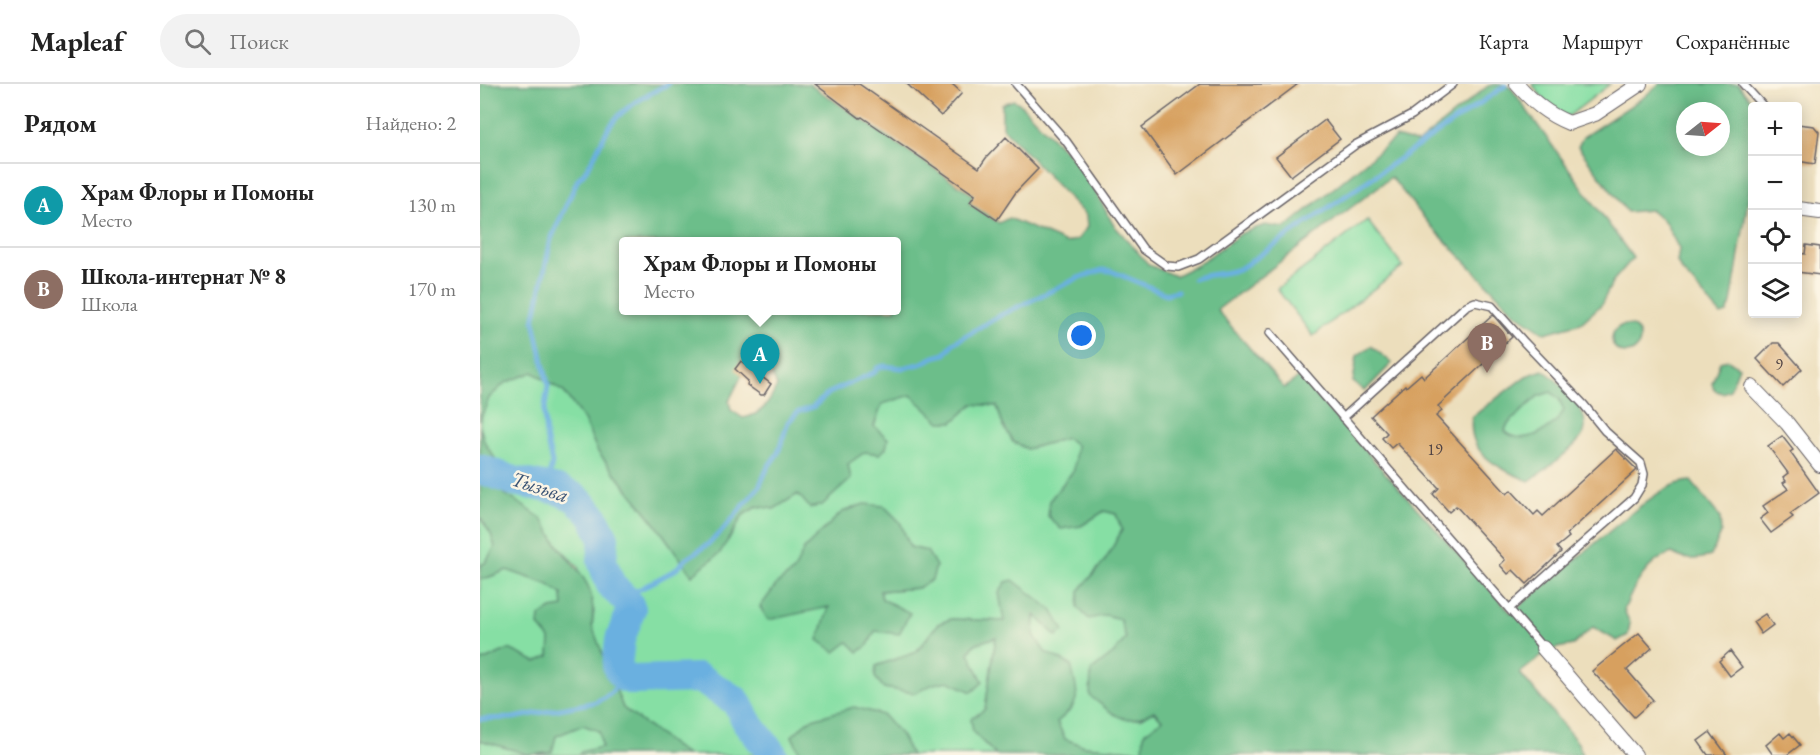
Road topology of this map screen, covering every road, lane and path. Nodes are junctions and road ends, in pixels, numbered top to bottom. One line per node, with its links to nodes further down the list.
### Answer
1 (1016, 84): 2 (lane)
2 (1453, 84)
3 (1517, 84): 5 (street)
4 (1743, 84): 6 (lane)
5 (1635, 88)
6 (1759, 102)
7 (1802, 210): 8 (street)
8 (1820, 212)
9 (1270, 333): 11 (lane)
10 (1752, 387): 12 (street)
11 (1343, 418): 13 (lane); 13 (lane)
12 (1820, 465)
13 (1509, 609): 14 (lane)
14 (1543, 648): 15 (street)
15 (1635, 755)

